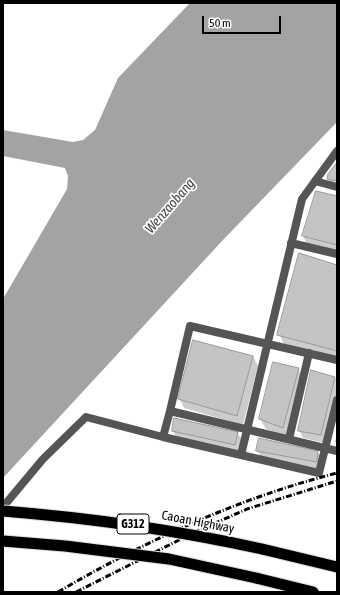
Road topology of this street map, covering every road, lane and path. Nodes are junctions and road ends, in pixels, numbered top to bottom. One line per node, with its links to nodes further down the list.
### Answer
1 (337, 150): 2 (street)
2 (315, 181): 3 (street); 4 (street)
3 (337, 187)
4 (292, 243): 5 (street); 6 (street)
5 (337, 254)
6 (268, 343): 7 (street); 10 (street); 11 (street)
7 (309, 352): 8 (street); 13 (street)
8 (337, 360)
9 (337, 400): 14 (street)
10 (170, 410): 11 (street); 12 (street)
11 (248, 429): 13 (street); 16 (street)
12 (163, 437): 16 (street); 17 (street)
13 (289, 439): 14 (street)
14 (325, 448): 15 (street); 16 (street)
15 (337, 451)
16 (241, 455)
17 (3, 507)
18 (3, 510): 20 (highway, Caoan Highway / G312, bridge)
19 (3, 541): 21 (highway, G312, bridge)
20 (337, 567)
21 (313, 592)

